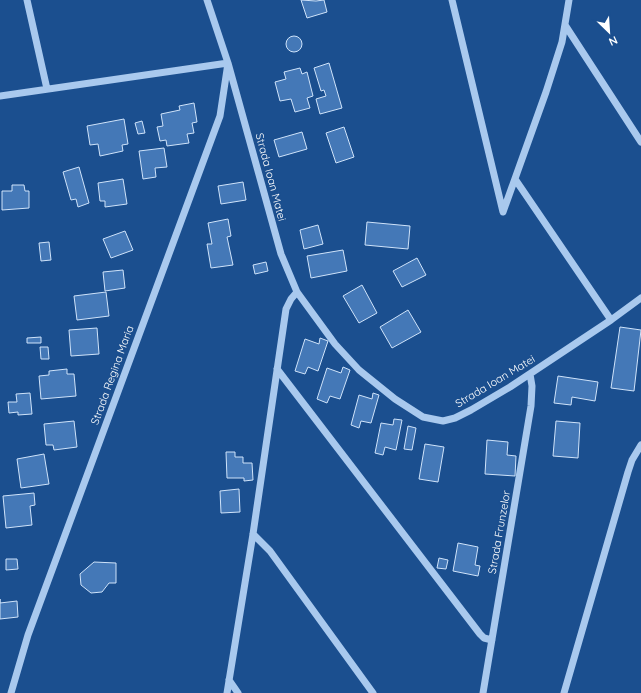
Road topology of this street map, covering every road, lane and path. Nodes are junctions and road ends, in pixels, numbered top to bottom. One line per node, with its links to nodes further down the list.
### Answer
1 (27, 0): 7 (street)
2 (207, 0): 6 (street, Strada Regina Maria)
3 (452, 0): 10 (street)
4 (569, 0): 5 (street)
5 (565, 25): 9 (street); 10 (street)
6 (228, 63): 7 (street); 11 (street, Strada Ioan Matei); 20 (street, Strada Regina Maria)
7 (47, 89): 8 (street)
8 (0, 96)
9 (641, 142)
10 (515, 179): 13 (street)
11 (297, 292): 14 (street); 15 (street, Strada Ioan Matei)
12 (641, 298): 13 (street, Strada Ioan Matei)
13 (611, 320): 15 (street, Strada Ioan Matei)
14 (277, 369): 17 (street); 18 (street)
15 (530, 374): 18 (street, Strada Frunzelor)
16 (641, 445): 25 (street)
17 (253, 534): 19 (street); 23 (street)
18 (492, 640): 24 (street, Strada Frunzelor)
19 (229, 680): 21 (street); 22 (street)
20 (11, 693)
21 (227, 693)
22 (238, 693)
23 (373, 693)
24 (483, 693)
25 (564, 693)

